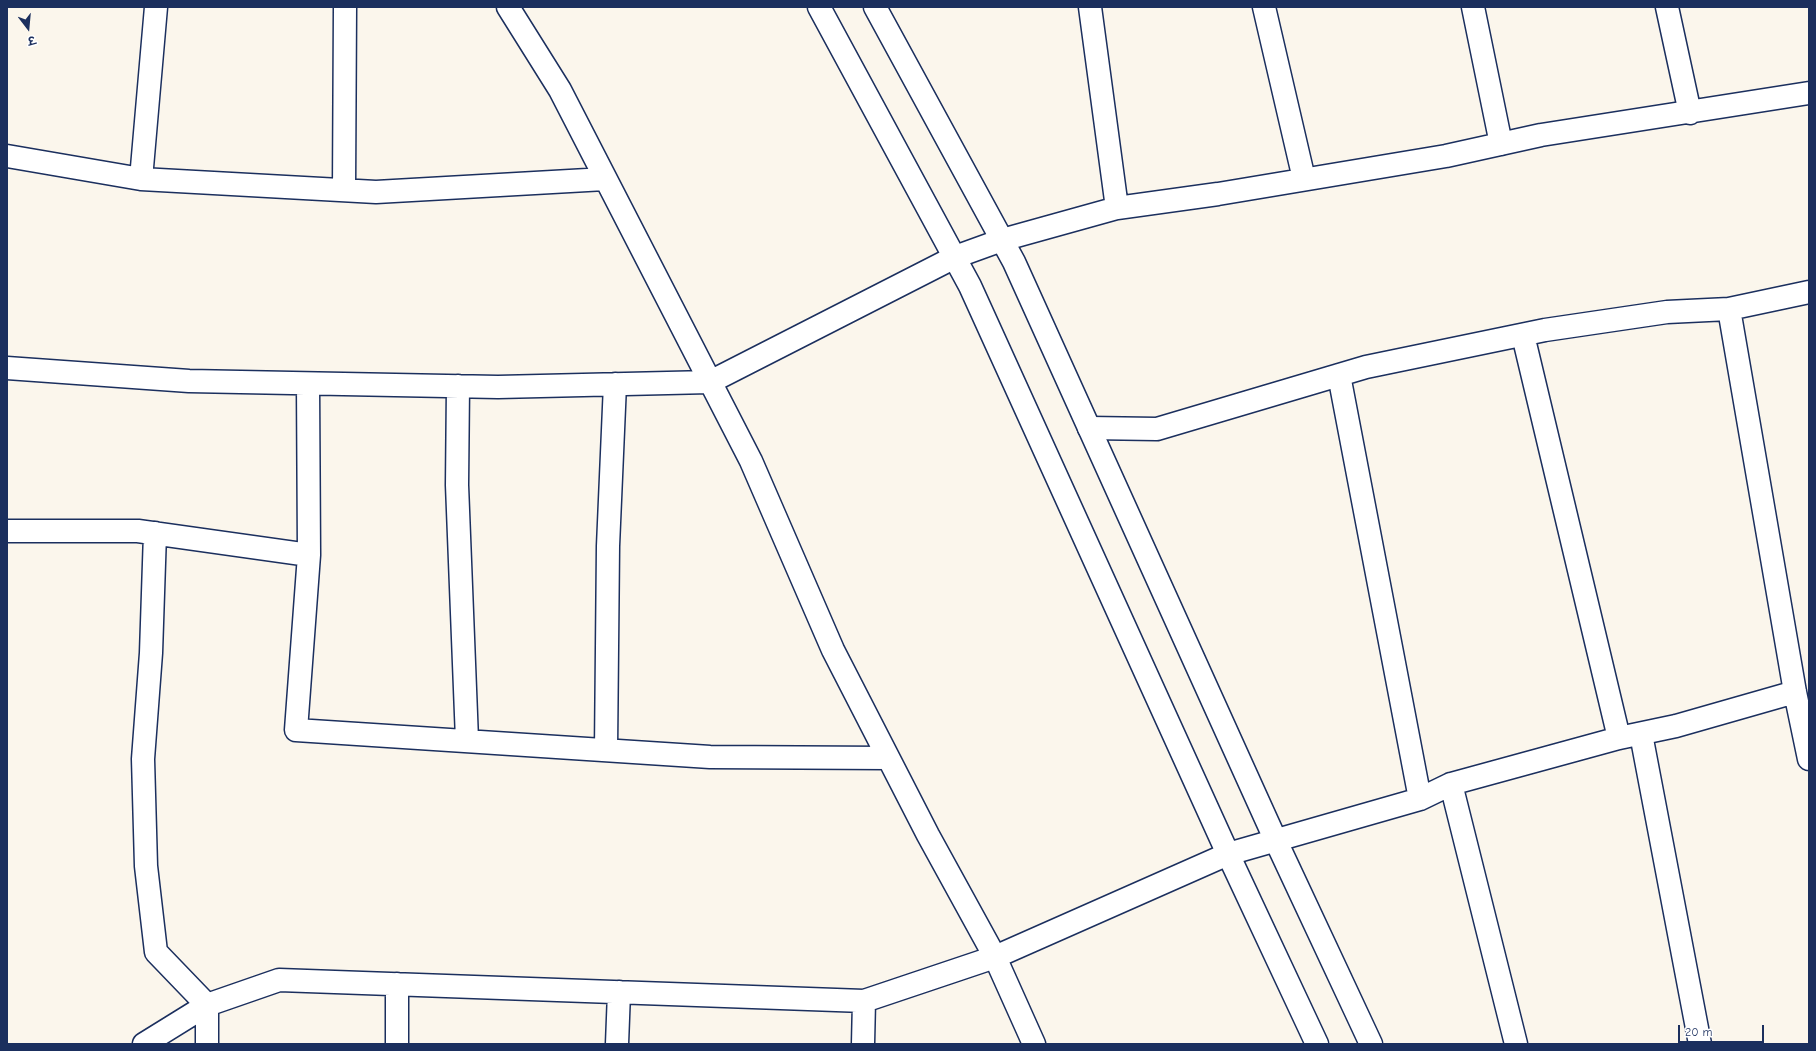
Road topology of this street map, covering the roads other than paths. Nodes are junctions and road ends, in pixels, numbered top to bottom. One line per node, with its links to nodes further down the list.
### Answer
1 (156, 7): 14 (street)
2 (345, 7): 17 (street)
3 (508, 7): 16 (street)
4 (819, 7): 20 (street)
5 (875, 7): 19 (street)
6 (1090, 7): 18 (street)
7 (1264, 7): 15 (street)
8 (1473, 7): 12 (street)
9 (1668, 7): 11 (street)
10 (1809, 93): 11 (street)
11 (1690, 113): 12 (street)
12 (1501, 144): 15 (street)
13 (7, 156): 14 (street)
14 (141, 179): 17 (street)
15 (1304, 179): 18 (street)
16 (605, 180): 17 (street); 26 (street)
17 (344, 190)
18 (1117, 208): 19 (street)
19 (1002, 240): 20 (street); 30 (street)
20 (955, 256): 26 (street); 44 (street)
21 (1809, 292): 22 (street)
22 (1729, 309): 23 (street); 34 (street)
23 (1523, 334): 25 (street); 36 (street)
24 (7, 368): 27 (street)
25 (1339, 375): 30 (street); 42 (street)
26 (710, 382): 28 (street); 39 (street)
27 (308, 384): 29 (street); 33 (street)
28 (616, 384): 29 (street); 38 (street)
29 (458, 386): 37 (street)
30 (1089, 428): 43 (street)
31 (7, 531): 32 (street)
32 (155, 533): 33 (street); 49 (street)
33 (309, 555): 37 (street)
34 (1795, 692): 35 (street); 40 (street)
35 (1641, 734): 36 (street); 59 (street)
36 (1619, 738): 41 (street)
37 (467, 740): 38 (street)
38 (606, 750): 39 (street)
39 (888, 758): 45 (street)
40 (1809, 759)
41 (1451, 784): 42 (street); 58 (street)
42 (1420, 799): 43 (street)
43 (1276, 841): 44 (street); 57 (street)
44 (1228, 854): 45 (street); 56 (street)
45 (995, 957): 48 (street); 55 (street)
46 (397, 984): 47 (street); 49 (street); 52 (street)
47 (619, 992): 48 (street); 53 (street)
48 (864, 1001): 54 (street)
49 (207, 1005): 50 (street); 51 (street)
50 (144, 1044)
51 (207, 1044)
52 (397, 1044)
53 (617, 1044)
54 (863, 1044)
55 (1034, 1044)
56 (1317, 1044)
57 (1371, 1044)
58 (1516, 1044)
59 (1700, 1044)

